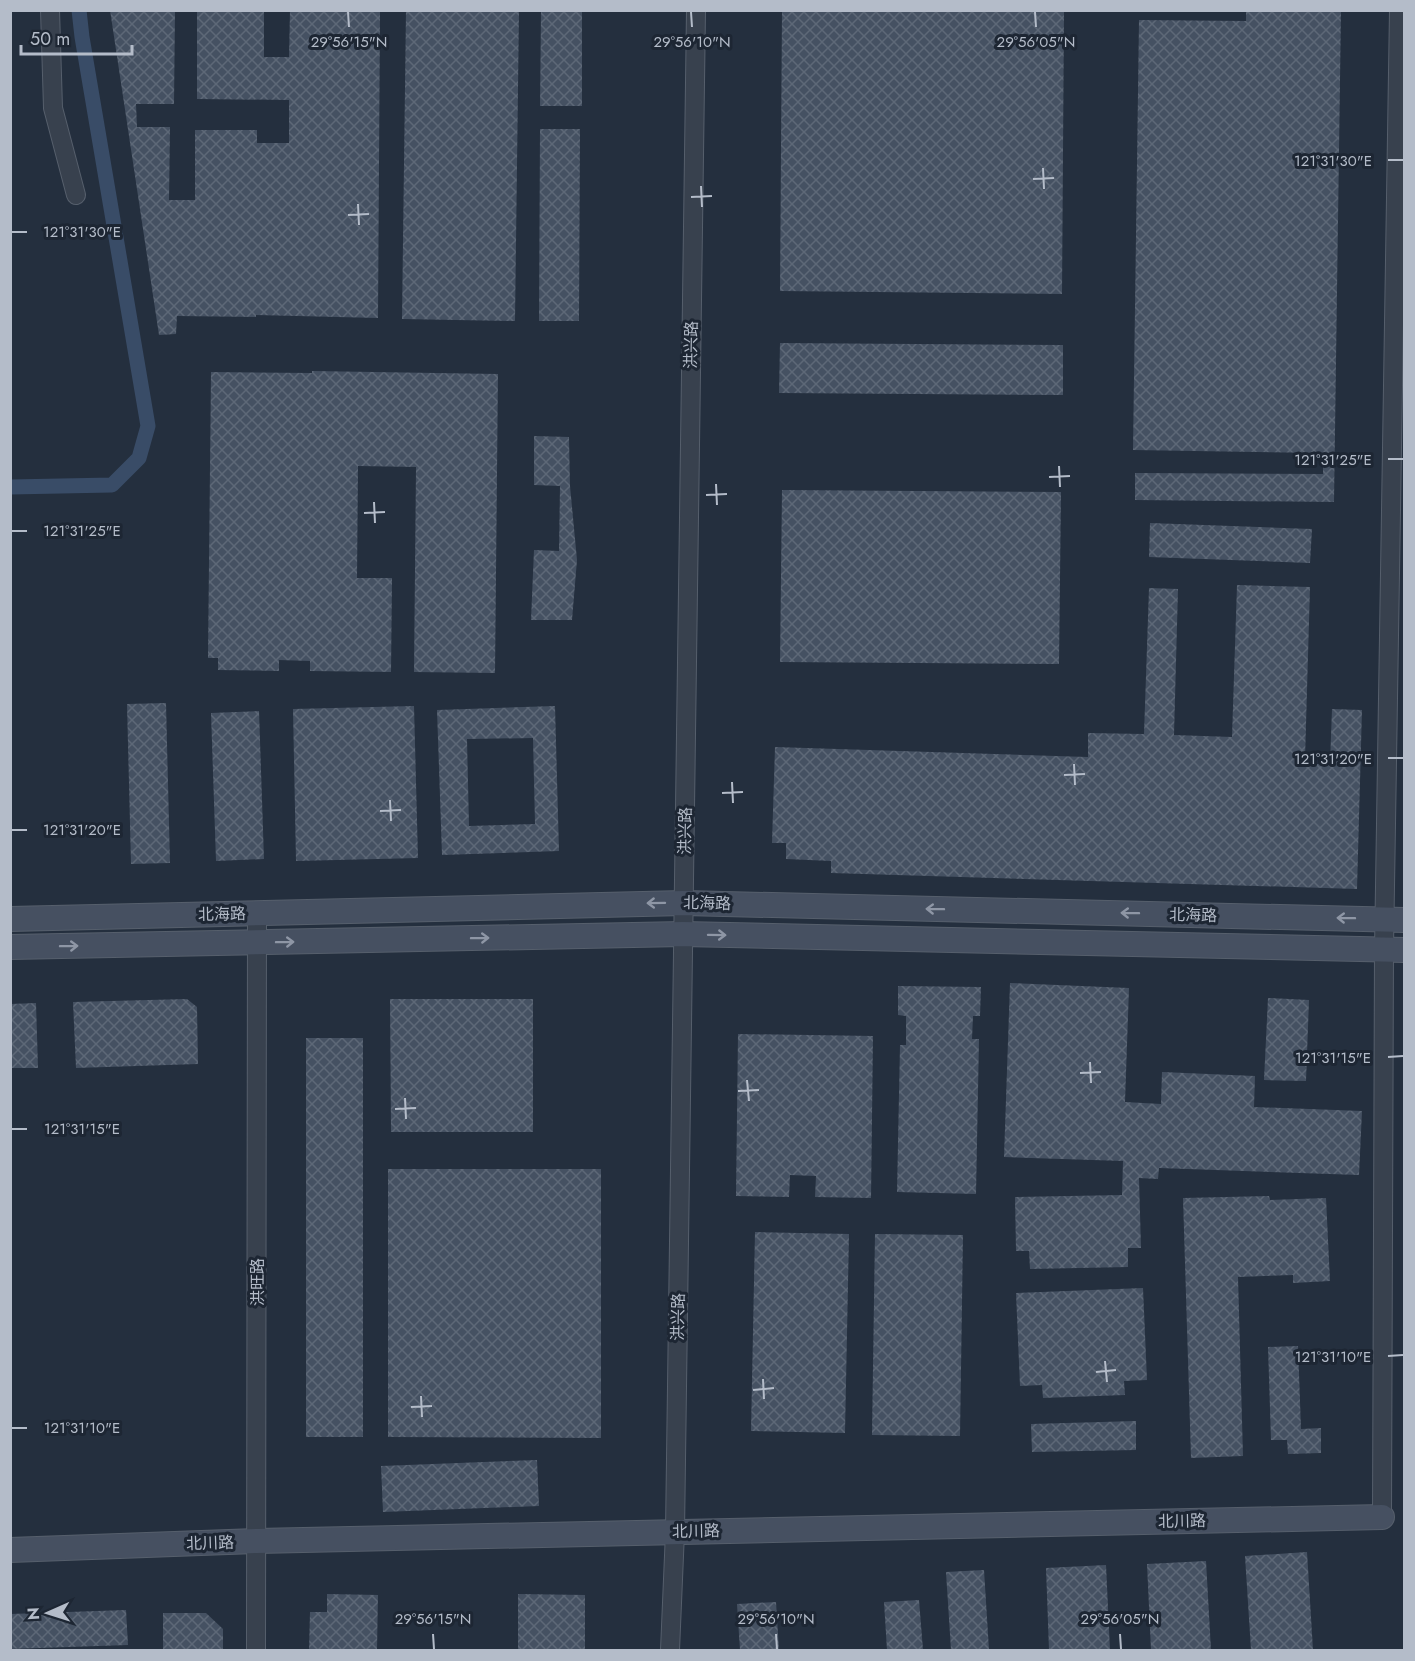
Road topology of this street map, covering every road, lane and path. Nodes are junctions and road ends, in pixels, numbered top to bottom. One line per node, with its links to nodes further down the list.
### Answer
1 (50, 10): 4 (street)
2 (696, 10): 5 (street, 洪兴路)
3 (1399, 10): 8 (street)
4 (76, 195)
5 (684, 903): 6 (street, 北海路, one-way to 6); 8 (street, 北海路, one-way to 5); 9 (street, 洪兴路)
6 (257, 913): 7 (street, 北海路); 10 (street, 洪旺路)
7 (10, 919)
8 (1394, 920): 12 (street)
9 (683, 934): 10 (street, 北海路, one-way to 9); 12 (street, 北海路, one-way to 12); 14 (street, 洪兴路)
10 (256, 943): 11 (street, 北海路, one-way to 10); 15 (street, 洪旺路)
11 (10, 947)
12 (1394, 949): 13 (street)
13 (1382, 1517): 14 (street, 北川路)
14 (675, 1532): 15 (street, 北川路); 18 (street, 洪兴路)
15 (257, 1541): 16 (street, 北川路); 17 (street, 洪旺路)
16 (10, 1550)
17 (256, 1650)
18 (670, 1650)

